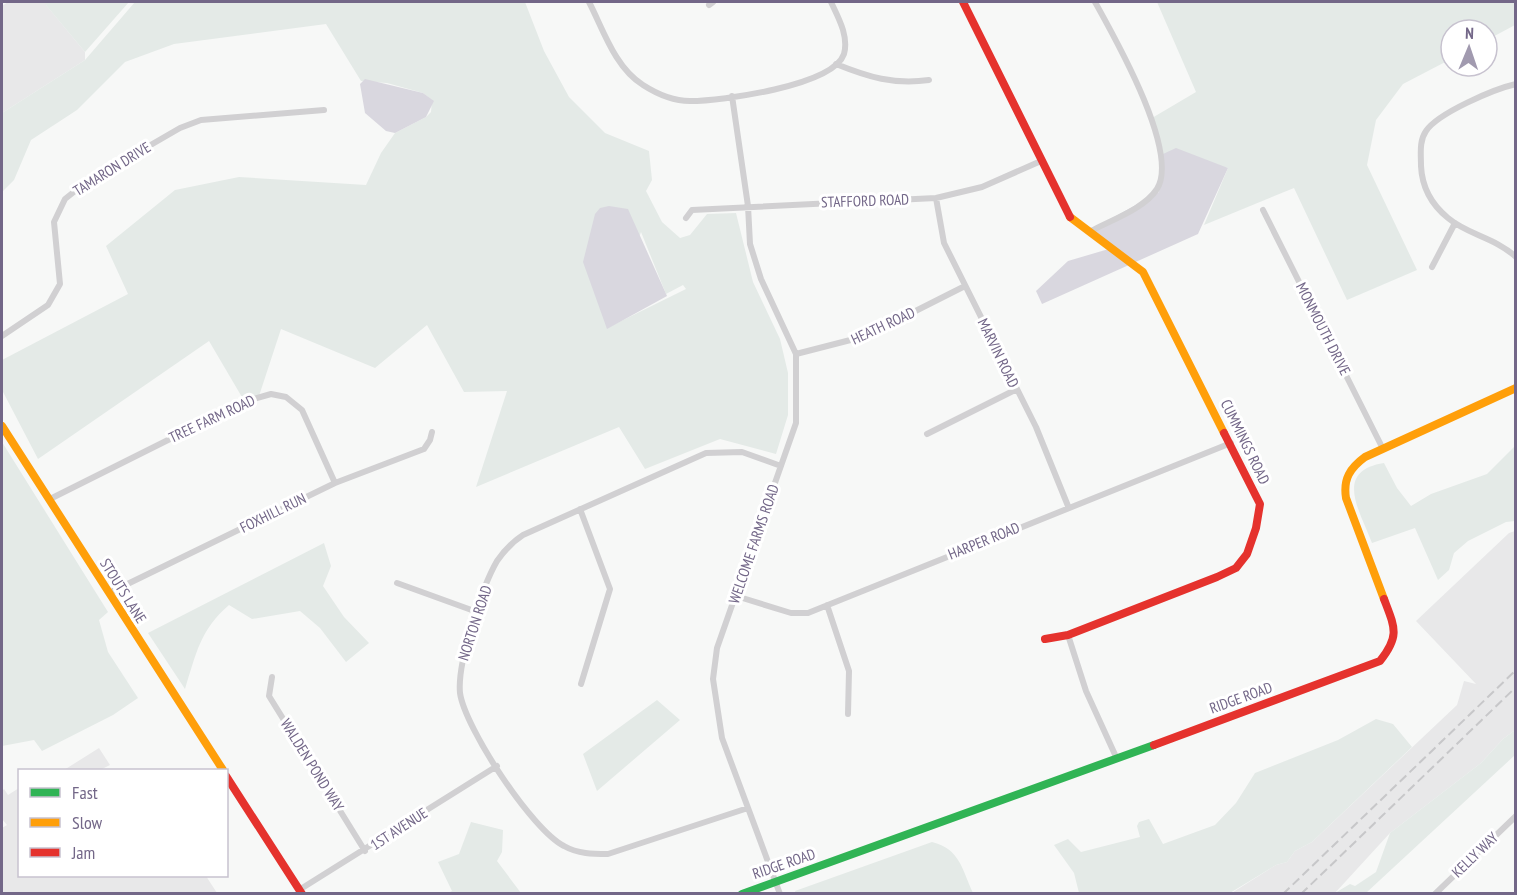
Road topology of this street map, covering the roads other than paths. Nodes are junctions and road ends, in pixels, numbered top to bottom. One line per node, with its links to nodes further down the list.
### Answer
1 (589, 2): 8 (street)
2 (831, 2): 5 (street)
3 (963, 2): 10 (street, CUMMINGS ROAD)
4 (1095, 2): 16 (street)
5 (836, 64): 6 (street); 8 (street)
6 (929, 80)
7 (1515, 84): 15 (street)
8 (732, 96): 12 (street, WELCOME FARMS ROAD)
9 (324, 110): 20 (street, TAMARON DRIVE)
10 (1041, 160): 11 (street, STAFFORD ROAD); 16 (street, CUMMINGS ROAD)
11 (936, 198): 12 (street, STAFFORD ROAD); 19 (street, MARVIN ROAD)
12 (748, 206): 14 (street, STAFFORD ROAD); 21 (street, WELCOME FARMS ROAD)
13 (1263, 210): 28 (street, MONMOUTH DRIVE)
14 (686, 218)
15 (1455, 223): 17 (street); 18 (street)
16 (1091, 231): 27 (street, CUMMINGS ROAD)
17 (1515, 256)
18 (1432, 267)
19 (965, 286): 21 (street, HEATH ROAD); 23 (street, MARVIN ROAD)
20 (2, 336)
21 (796, 354): 29 (street, WELCOME FARMS ROAD)
22 (1515, 388): 28 (street, RIDGE ROAD)
23 (1015, 390): 26 (street); 32 (street, MARVIN ROAD)
24 (2, 426): 31 (street, STOUTS LANE)
25 (432, 432): 30 (street, FOXHILL RUN)
26 (927, 434)
27 (1231, 443): 32 (street, HARPER ROAD); 39 (street, CUMMINGS ROAD)
28 (1383, 449): 44 (street, RIDGE ROAD)
29 (781, 466): 33 (street, NORTON ROAD); 36 (street, WELCOME FARMS ROAD)
30 (335, 483): 31 (street, TREE FARM ROAD); 35 (street, FOXHILL RUN)
31 (50, 499): 35 (street, STOUTS LANE)
32 (1068, 506): 37 (street, HARPER ROAD)
33 (580, 509): 38 (street, NORTON ROAD); 42 (street)
34 (397, 583): 38 (street)
35 (109, 593): 46 (street, STOUTS LANE)
36 (736, 596): 37 (street, HARPER ROAD); 48 (street, WELCOME FARMS ROAD)
37 (827, 605): 43 (street)
38 (477, 612): 45 (street, NORTON ROAD)
39 (1068, 635): 40 (street, CUMMINGS ROAD); 44 (street)
40 (1045, 639)
41 (273, 677): 50 (street, WALDEN POND WAY)
42 (581, 684)
43 (848, 714)
44 (1117, 759): 51 (street, RIDGE ROAD)
45 (497, 766): 48 (street, NORTON ROAD); 50 (street, 1ST AVENUE)
46 (222, 769)
47 (228, 779): 52 (street)
48 (748, 808): 51 (street, WELCOME FARMS ROAD)
49 (1515, 816): 55 (street, KELLY WAY)
50 (365, 851): 52 (street, 1ST AVENUE)
51 (776, 882): 53 (street, RIDGE ROAD); 54 (street, WELCOME FARMS ROAD)
52 (300, 892)
53 (742, 894)
54 (780, 894)
55 (1435, 894)

